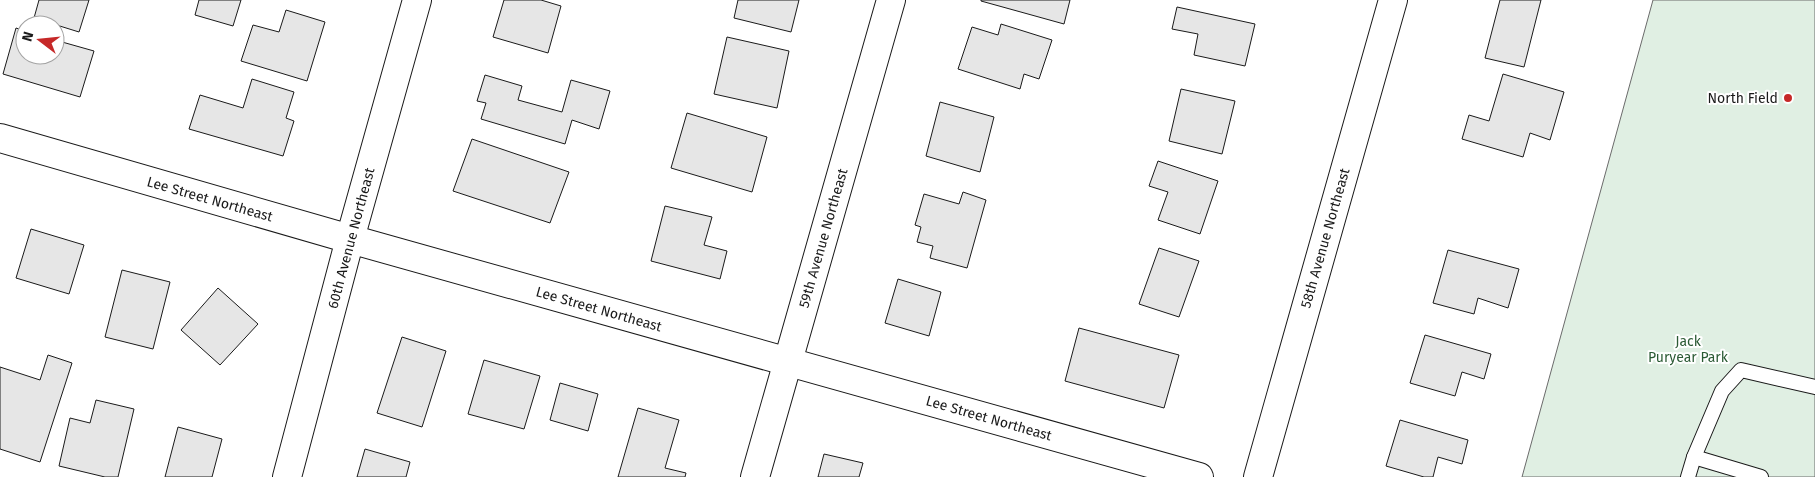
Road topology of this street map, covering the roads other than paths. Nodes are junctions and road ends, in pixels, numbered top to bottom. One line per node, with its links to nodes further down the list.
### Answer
1 (417, 0): 5 (street, 60th Avenue Northeast)
2 (891, 0): 6 (street, 59th Avenue Northeast)
3 (1393, 0): 12 (street, 58th Avenue Northeast)
4 (0, 138): 5 (street, Lee Street Northeast)
5 (350, 239): 6 (street, Lee Street Northeast); 9 (street, 60th Avenue Northeast)
6 (787, 362): 10 (street, 59th Avenue Northeast); 11 (street, Lee Street Northeast)
7 (1815, 387): 8 (lane)
8 (1694, 457): 13 (lane); 14 (lane)
9 (287, 477)
10 (755, 477)
11 (1199, 477)
12 (1258, 477)
13 (1688, 477)
14 (1761, 477)

